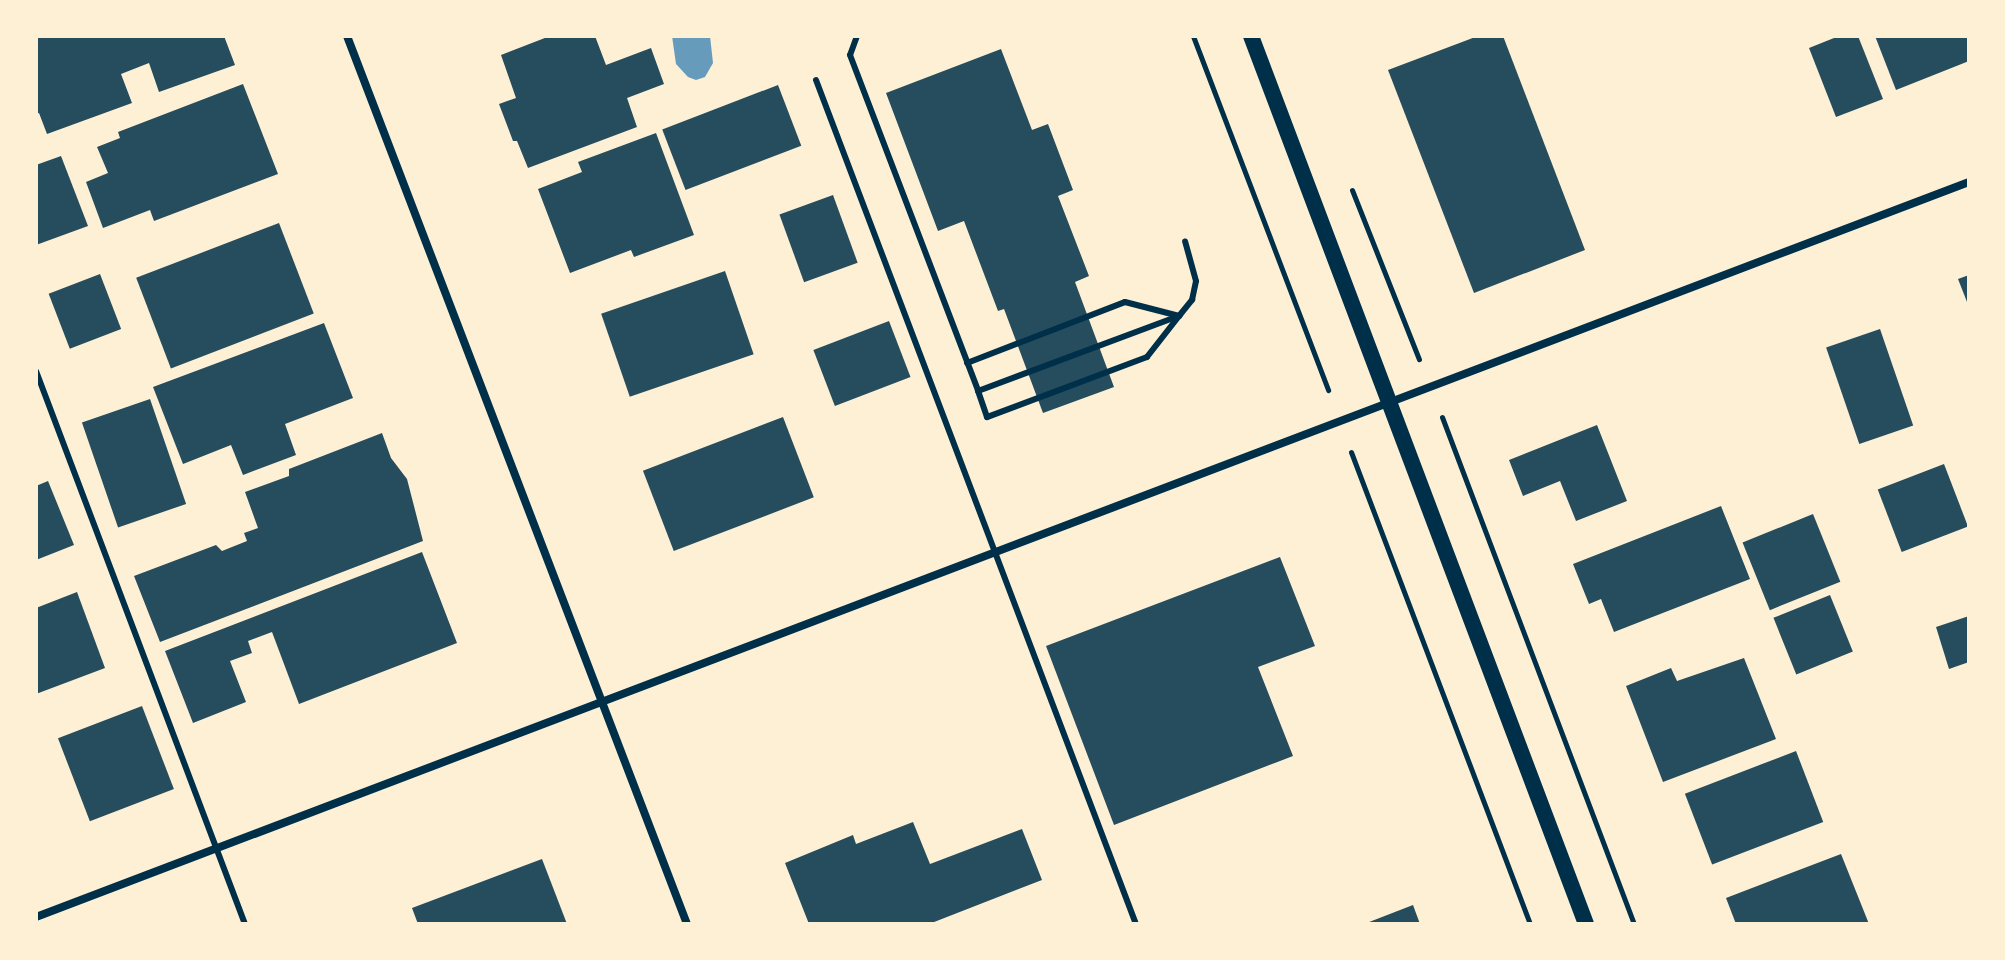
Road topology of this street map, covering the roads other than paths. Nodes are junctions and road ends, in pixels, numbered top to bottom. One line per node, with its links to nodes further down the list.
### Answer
1 (347, 36): 13 (street)
2 (857, 36): 8 (lane)
3 (1251, 36): 11 (main road)
4 (816, 80): 12 (lane)
5 (1969, 182): 11 (street)
6 (1185, 241): 7 (lane)
7 (1179, 316): 8 (lane); 10 (lane); 10 (lane)
8 (967, 363): 10 (lane)
9 (36, 371): 14 (lane)
10 (978, 391)
11 (1391, 402): 12 (street); 19 (main road)
12 (995, 554): 13 (street); 18 (lane)
13 (604, 703): 14 (street); 17 (street)
14 (216, 847): 15 (street); 16 (lane)
15 (36, 917)
16 (245, 924)
17 (687, 924)
18 (1136, 924)
19 (1586, 924)

